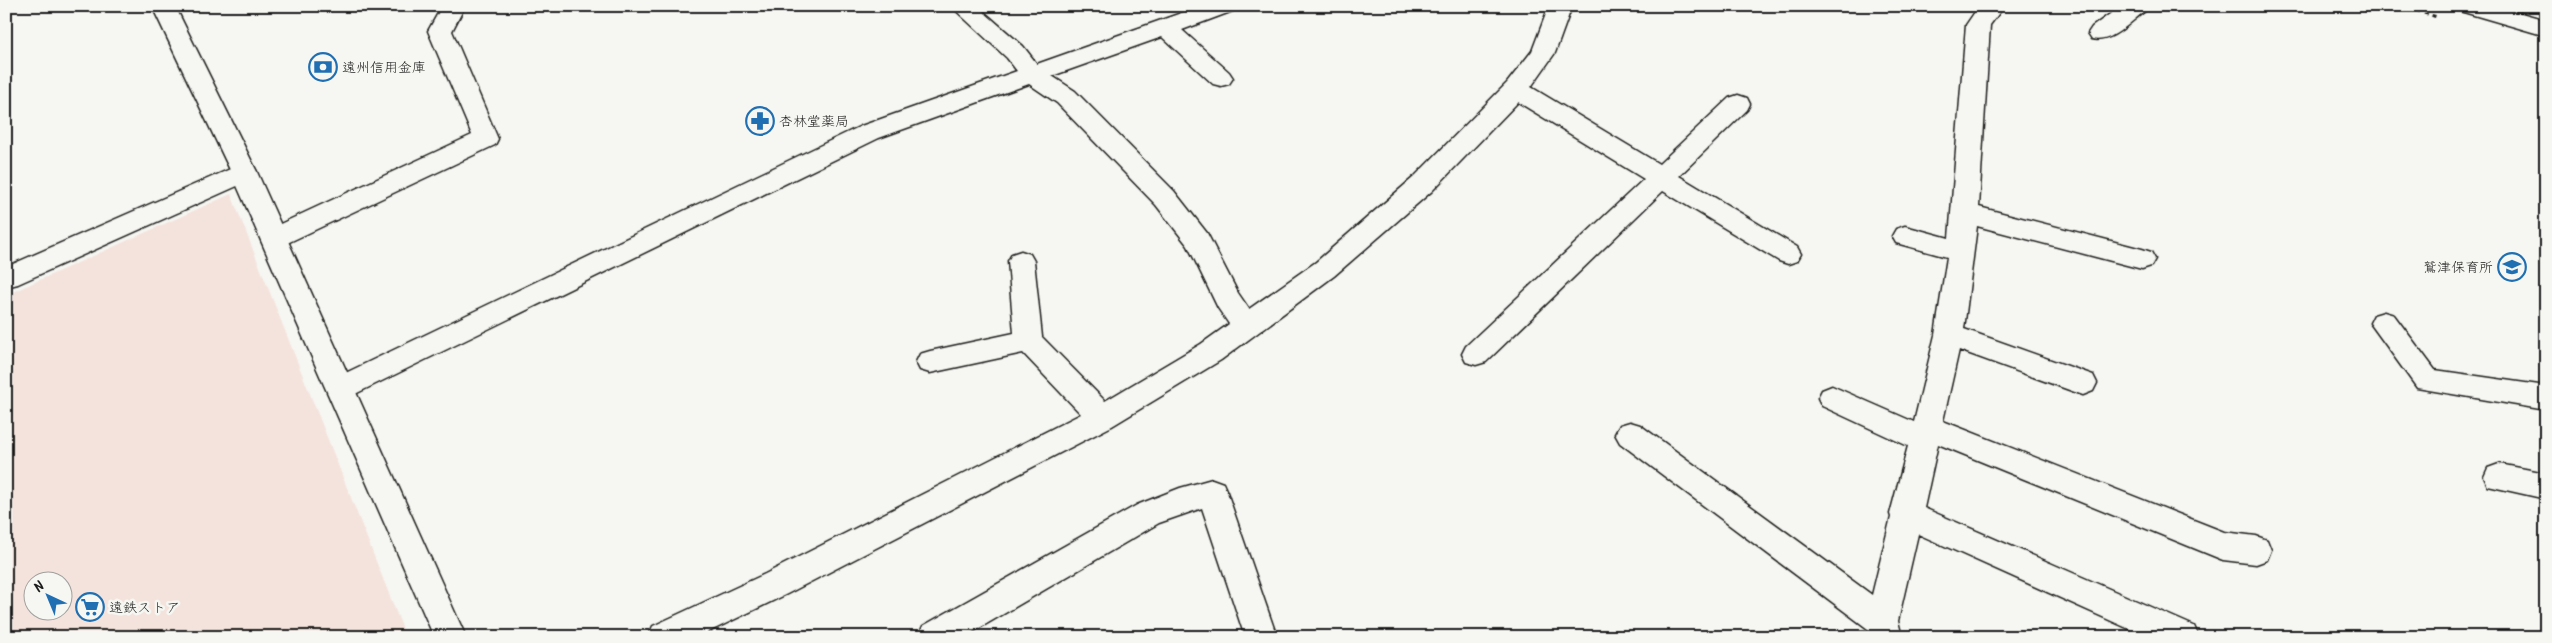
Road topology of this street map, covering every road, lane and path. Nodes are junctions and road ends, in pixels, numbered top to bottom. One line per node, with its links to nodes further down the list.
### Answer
1 (163, 6): 16 (main road)
2 (454, 6): 20 (main road)
3 (962, 6): 12 (main road)
4 (1225, 6): 9 (main road)
5 (1561, 6): 14 (main road)
6 (1993, 6): 18 (main road)
7 (2137, 6): 11 (main road)
8 (2468, 6): 10 (main road)
9 (1166, 28): 12 (main road); 13 (main road)
10 (2546, 28)
11 (2100, 33)
12 (1034, 76): 27 (main road); 33 (main road)
13 (1221, 78)
14 (1516, 89): 17 (main road); 27 (main road)
15 (1738, 104): 17 (main road)
16 (244, 172): 20 (main road); 25 (main road)
17 (1660, 176): 22 (main road); 30 (main road)
18 (1966, 213): 21 (main road); 23 (main road)
19 (1905, 236): 21 (main road)
20 (274, 238): 33 (main road)
21 (1960, 251): 28 (main road)
22 (1788, 254)
23 (2142, 260)
24 (1021, 261): 29 (main road)
25 (9, 277)
26 (2384, 323): 35 (main road)
27 (1246, 326): 36 (main road)
28 (1949, 335): 32 (main road); 37 (main road)
29 (1029, 341): 31 (main road); 36 (main road)
30 (1476, 354)
31 (930, 362)
32 (2083, 383)
33 (341, 388): 44 (main road)
34 (1832, 398): 37 (main road)
35 (2546, 398)
36 (1102, 417): 45 (main road)
37 (1926, 433): 41 (main road); 42 (main road)
38 (1630, 434): 43 (main road)
39 (2499, 477): 40 (main road)
40 (2546, 486)
41 (1905, 514): 43 (main road); 48 (main road)
42 (2256, 550)
43 (1884, 629)
44 (450, 637)
45 (664, 637)
46 (934, 637): 47 (main road)
47 (1261, 637)
48 (2184, 637)

